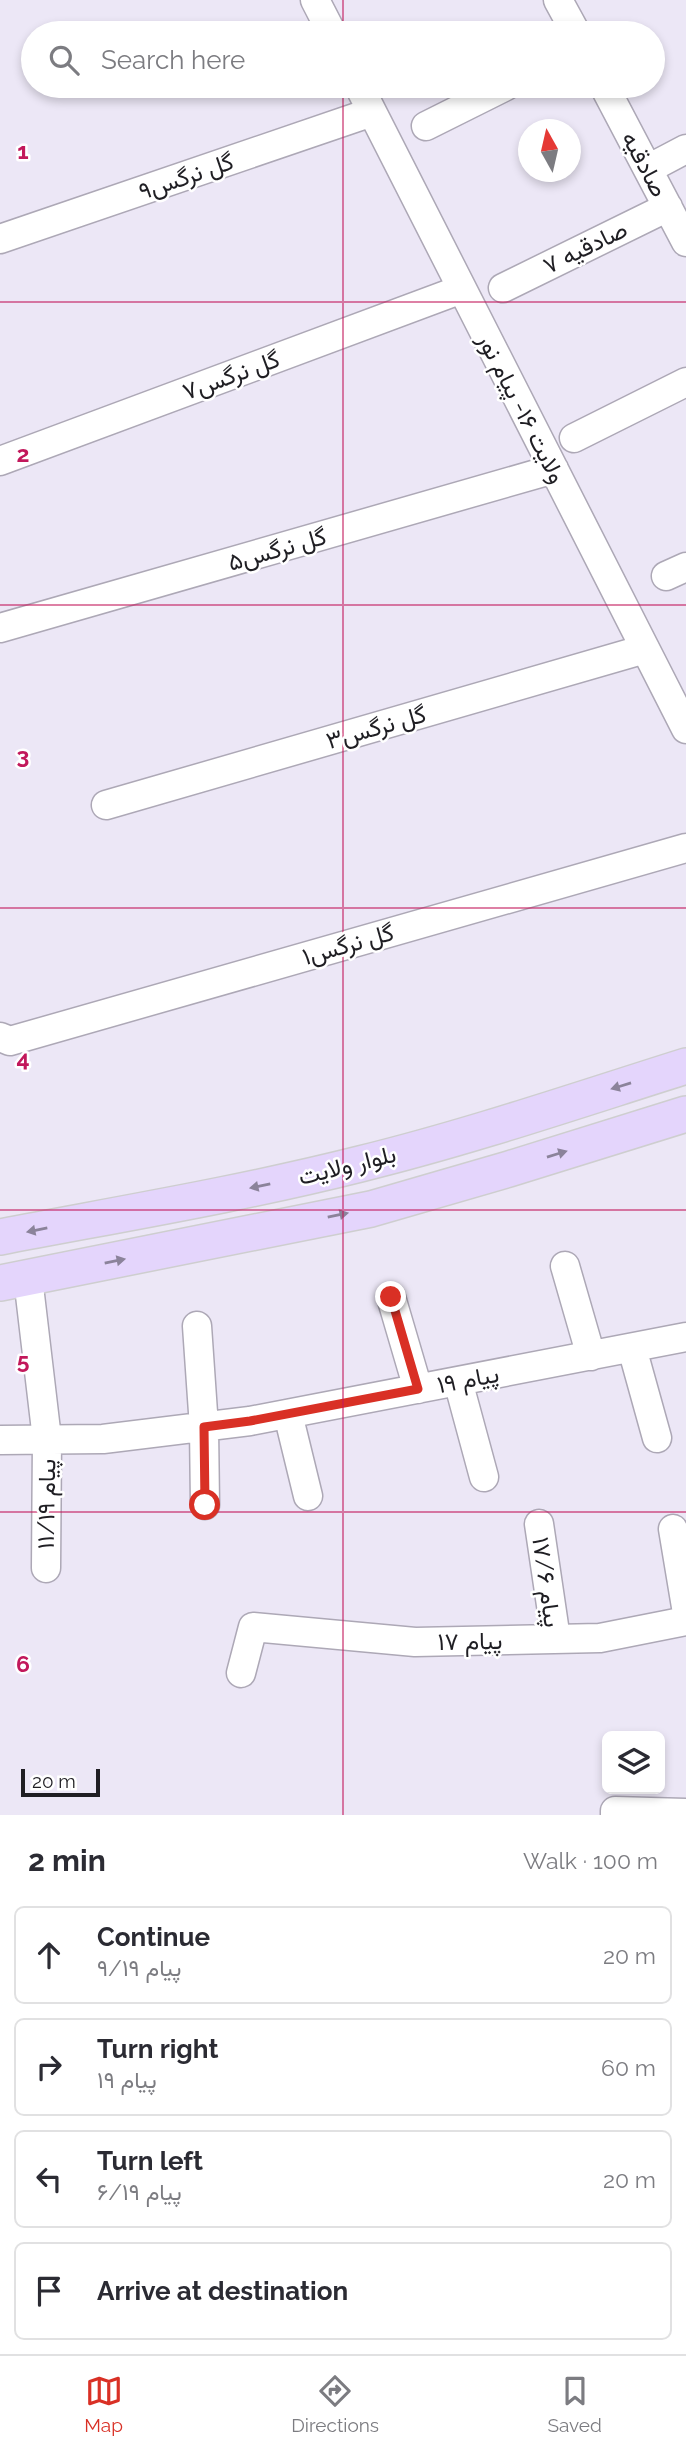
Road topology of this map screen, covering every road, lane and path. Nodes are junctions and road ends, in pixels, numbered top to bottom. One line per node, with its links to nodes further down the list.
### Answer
1 (316, 0): 2 (street)
2 (326, 21)
3 (365, 98): 6 (street, ولایت ۱۶- پیام نور)
4 (482, 98): 7 (street)
5 (610, 98): 9 (street, صادقیه)
6 (372, 112): 11 (street, گل نرگس۹); 14 (street, ولایت ۱۶- پیام نور)
7 (426, 126)
8 (686, 149): 9 (street)
9 (648, 169): 10 (street, صادقیه)
10 (668, 207): 12 (street, صادقیه); 13 (street, صادقیه ۷)
11 (0, 239)
12 (686, 242)
13 (502, 288)
14 (462, 289): 17 (street, گل نرگس۷); 18 (street, ولایت ۱۶- پیام نور)
15 (686, 382): 16 (street)
16 (575, 438)
17 (0, 461)
18 (554, 469): 19 (street, گل نرگس۵); 20 (street, ولایت ۱۶- پیام نور)
19 (0, 628)
20 (645, 649): 21 (street, ولایت ۱۶- پیام نور); 22 (street, گل نرگس۳)
21 (686, 729)
22 (106, 805)
23 (686, 848): 24 (street, گل نرگس۱)
24 (5, 1039)
25 (686, 1066): 27 (main road, بلوار ولایت, one-way to 27)
26 (686, 1114): 29 (main road, بلوار ولایت, one-way to 26)
27 (0, 1237)
28 (565, 1266): 34 (street)
29 (14, 1280): 41 (street, پیام ۱۱/۱۹)
30 (391, 1297): 36 (street)
31 (197, 1326): 38 (street)
32 (686, 1337): 33 (street, پیام ۱۹)
33 (632, 1348): 34 (street, پیام ۱۹); 39 (street)
34 (591, 1356): 35 (street, پیام ۱۹)
35 (458, 1381): 36 (street, پیام ۱۹); 42 (street)
36 (418, 1389): 37 (street, پیام ۱۹)
37 (288, 1414): 38 (street, پیام ۱۹); 43 (street)
38 (204, 1427): 41 (street, پیام ۱۹); 44 (street)
39 (657, 1438)
40 (0, 1440): 41 (street, پیام ۱۹)
41 (47, 1440): 47 (street, پیام ۱۱/۱۹)
42 (484, 1477)
43 (308, 1496)
44 (205, 1505)
45 (539, 1524): 50 (street, پیام ۱۷/۶)
46 (673, 1529): 48 (street)
47 (46, 1568)
48 (686, 1607)
49 (686, 1621): 50 (street, پیام ۱۷)
50 (556, 1639): 51 (street, پیام ۱۷)
51 (241, 1673)
52 (647, 1800): 53 (street); 54 (street)
53 (686, 1813)
54 (615, 1815)

